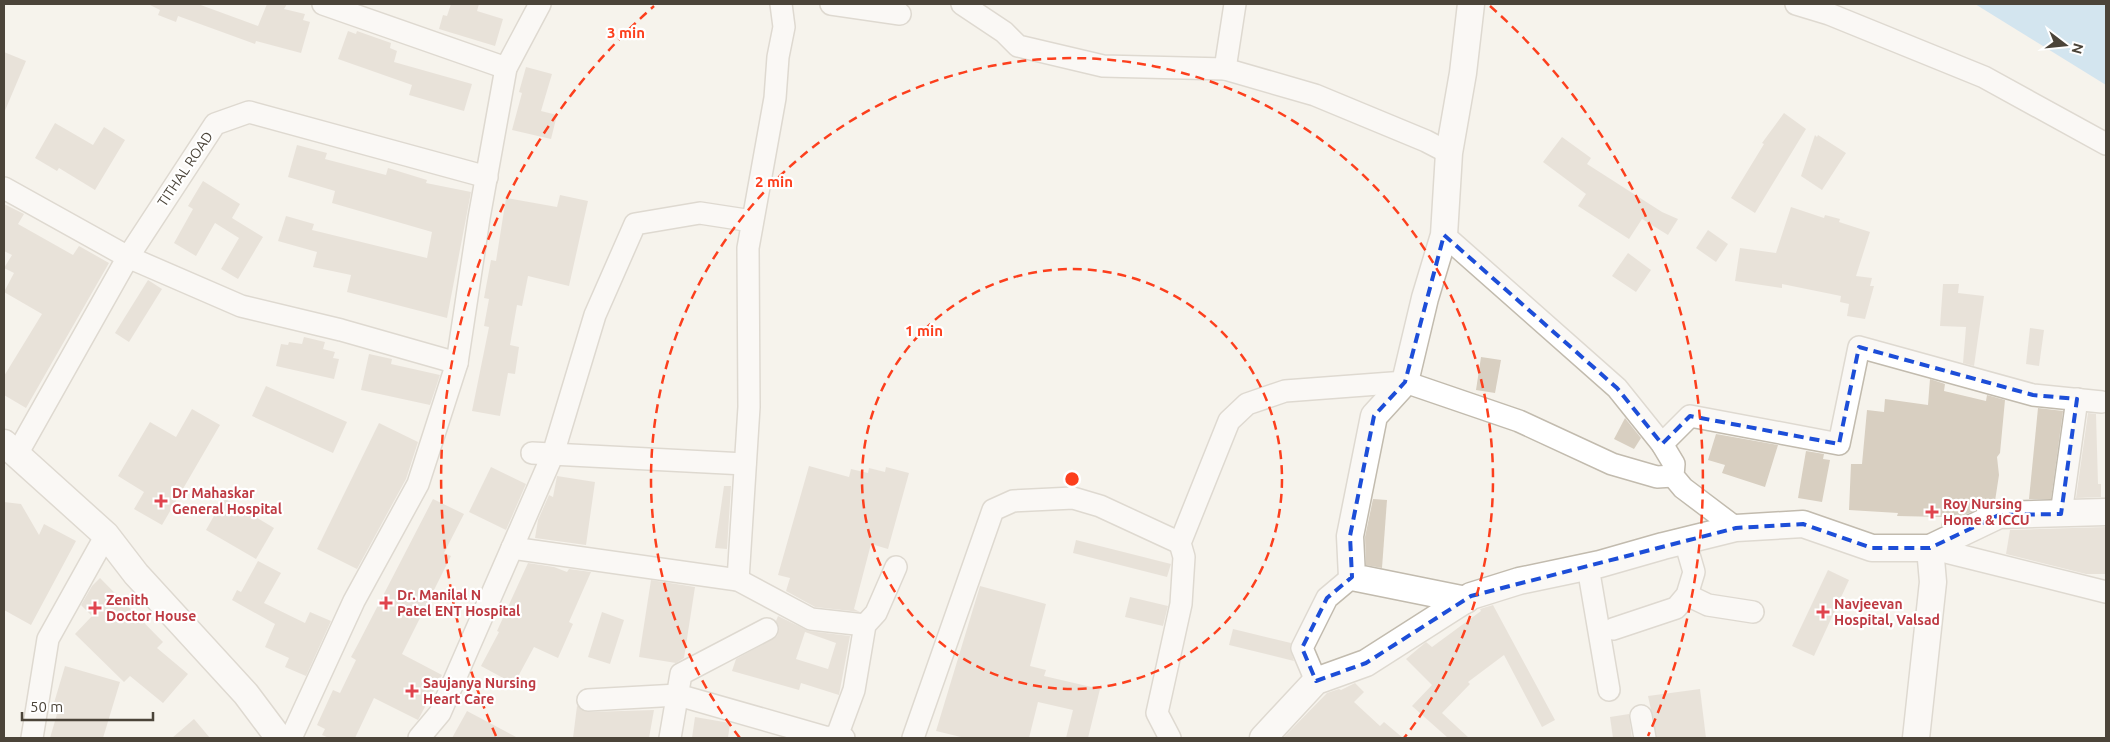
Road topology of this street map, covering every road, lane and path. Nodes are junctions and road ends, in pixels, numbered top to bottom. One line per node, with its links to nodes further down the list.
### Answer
1 (323, 4): 11 (street)
2 (540, 4): 11 (street)
3 (781, 4): 17 (street)
4 (831, 4): 10 (street)
5 (962, 4): 12 (street)
6 (1235, 4): 12 (street)
7 (1471, 4): 14 (street)
8 (1796, 4): 9 (street)
9 (1820, 7): 13 (street)
10 (900, 14)
11 (506, 68): 15 (street)
12 (1225, 69): 14 (street)
13 (2106, 144)
14 (1450, 154): 18 (street)
15 (487, 176): 19 (street, TITHAL ROAD); 20 (street)
16 (4, 188): 19 (street)
17 (752, 221): 26 (street); 27 (street)
18 (1444, 235): 21 (street); 24 (street)
19 (128, 257): 20 (street); 25 (street, TITHAL ROAD)
20 (457, 363): 56 (street)
21 (1405, 382): 28 (street); 34 (street); 39 (street)
22 (2105, 395): 23 (street)
23 (2077, 399): 24 (street); 30 (street)
24 (1662, 444): 28 (street)
25 (10, 449): 32 (street)
26 (543, 453): 27 (street); 35 (street)
27 (745, 464): 40 (street)
28 (1673, 476): 31 (street)
29 (2106, 512): 30 (street)
30 (2061, 514): 36 (street)
31 (1736, 528): 33 (street); 36 (street)
32 (106, 535): 54 (street); 55 (street)
33 (1685, 541): 38 (street); 42 (street)
34 (1180, 543): 59 (street); 60 (street)
35 (512, 548): 40 (street); 57 (street)
36 (1930, 548): 41 (street); 63 (street)
37 (896, 567): 45 (street)
38 (1588, 567): 43 (street); 49 (street)
39 (1352, 577): 43 (street); 48 (street)
40 (738, 580): 45 (street)
41 (2106, 592)
42 (1688, 595): 44 (street); 47 (street)
43 (1466, 600): 48 (street)
44 (1753, 612)
45 (865, 625): 53 (street)
46 (767, 629): 50 (street)
47 (1613, 629)
48 (1316, 681): 61 (street)
49 (1610, 690)
50 (678, 695): 51 (street); 53 (street); 58 (street)
51 (588, 700)
52 (1641, 716): 62 (street)
53 (841, 737)
54 (32, 738)
55 (279, 738)
56 (291, 738)
57 (418, 738)
58 (670, 738)
59 (912, 738)
60 (1170, 738)
61 (1262, 738)
62 (1645, 738)
63 (1916, 738)

